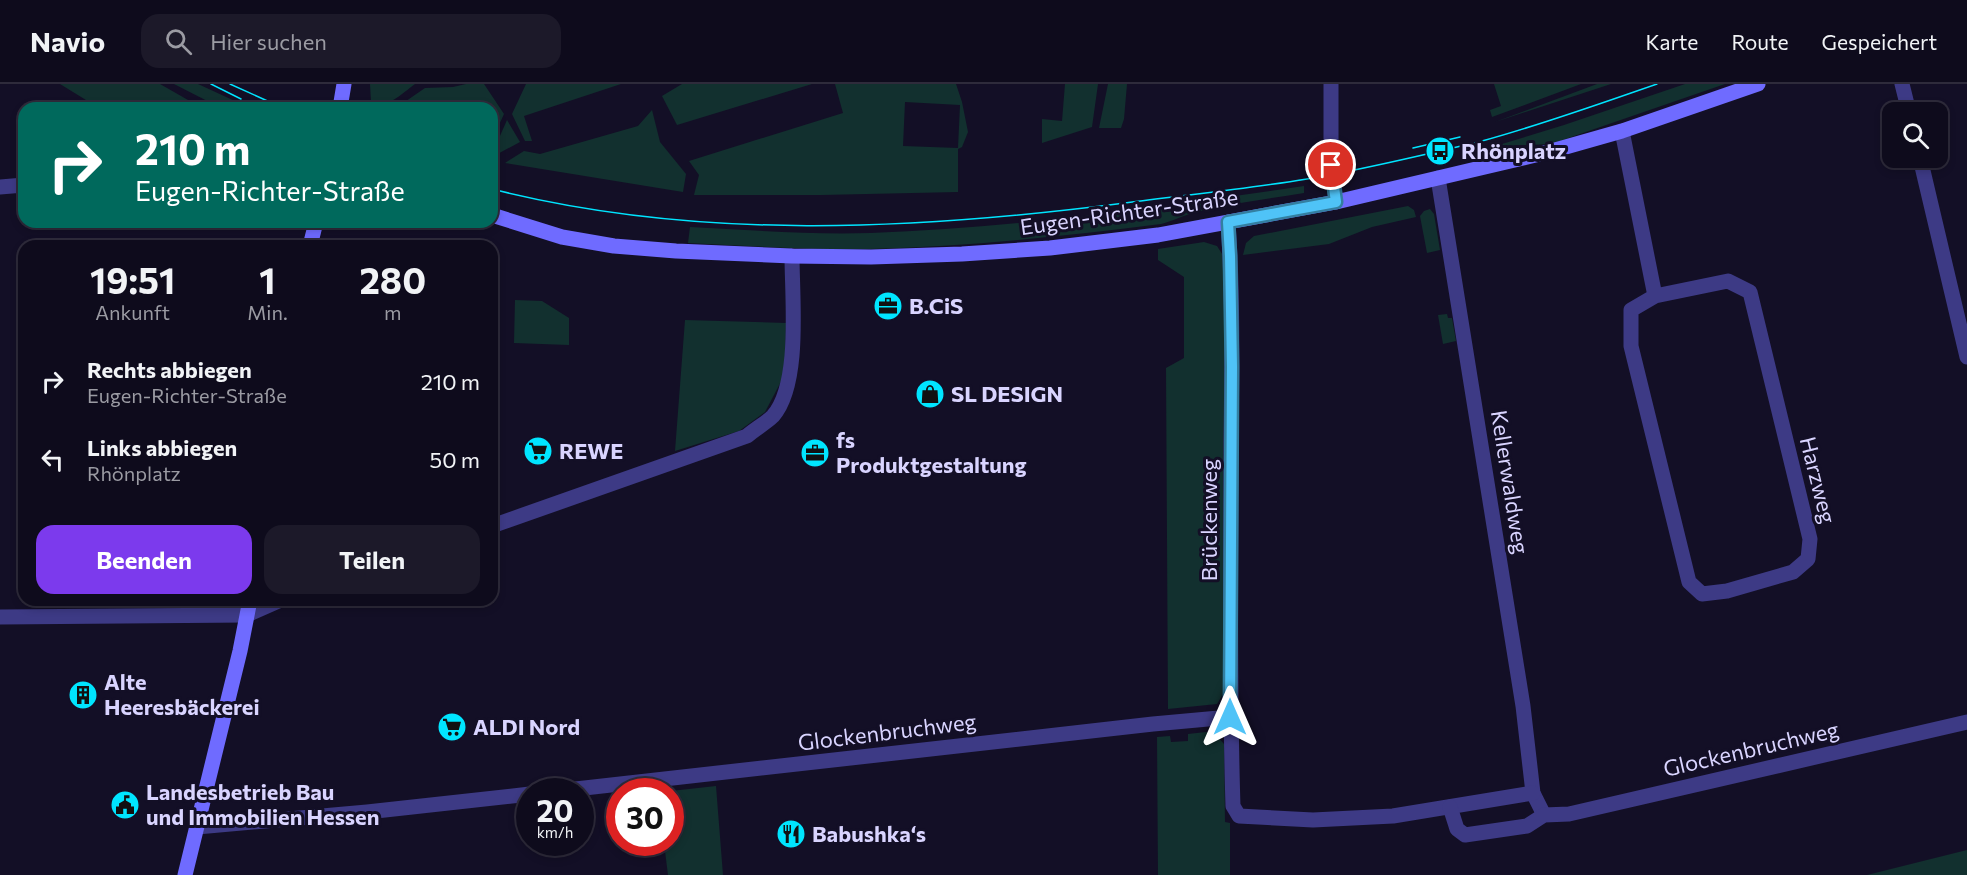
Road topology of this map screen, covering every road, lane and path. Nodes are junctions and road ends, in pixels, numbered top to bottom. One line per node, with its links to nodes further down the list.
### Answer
1 (344, 84): 5 (main road)
2 (1331, 84): 12 (street)
3 (1758, 84): 7 (main road, Eugen-Richter-Straße)
4 (1902, 84): 6 (street)
5 (341, 102)
6 (1906, 102)
7 (1622, 131): 9 (main road, Eugen-Richter-Straße); 16 (street)
8 (1922, 168): 17 (street)
9 (1438, 178): 12 (main road, Eugen-Richter-Straße); 24 (street, Kellerwaldweg)
10 (18, 186): 11 (street)
11 (0, 187)
12 (1336, 202): 14 (main road, Eugen-Richter-Straße)
13 (498, 217): 15 (main road, Eugen-Richter-Straße)
14 (1228, 222): 15 (main road, Eugen-Richter-Straße); 21 (street, Brückenweg)
15 (792, 256): 18 (street)
16 (1655, 296): 16 (street, Harzweg)
17 (1967, 357)
18 (498, 523)
19 (248, 607): 20 (street); 28 (main road)
20 (0, 617)
21 (1230, 717): 23 (street, Glockenbruchweg); 26 (street, Brückenweg)
22 (1967, 722): 27 (street, Glockenbruchweg)
23 (594, 787)
24 (1533, 793): 26 (street); 27 (street)
25 (516, 796): 28 (street)
26 (1450, 807): 27 (street, Glockenbruchweg)
27 (1544, 815)
28 (197, 827): 29 (main road)
29 (185, 875)

